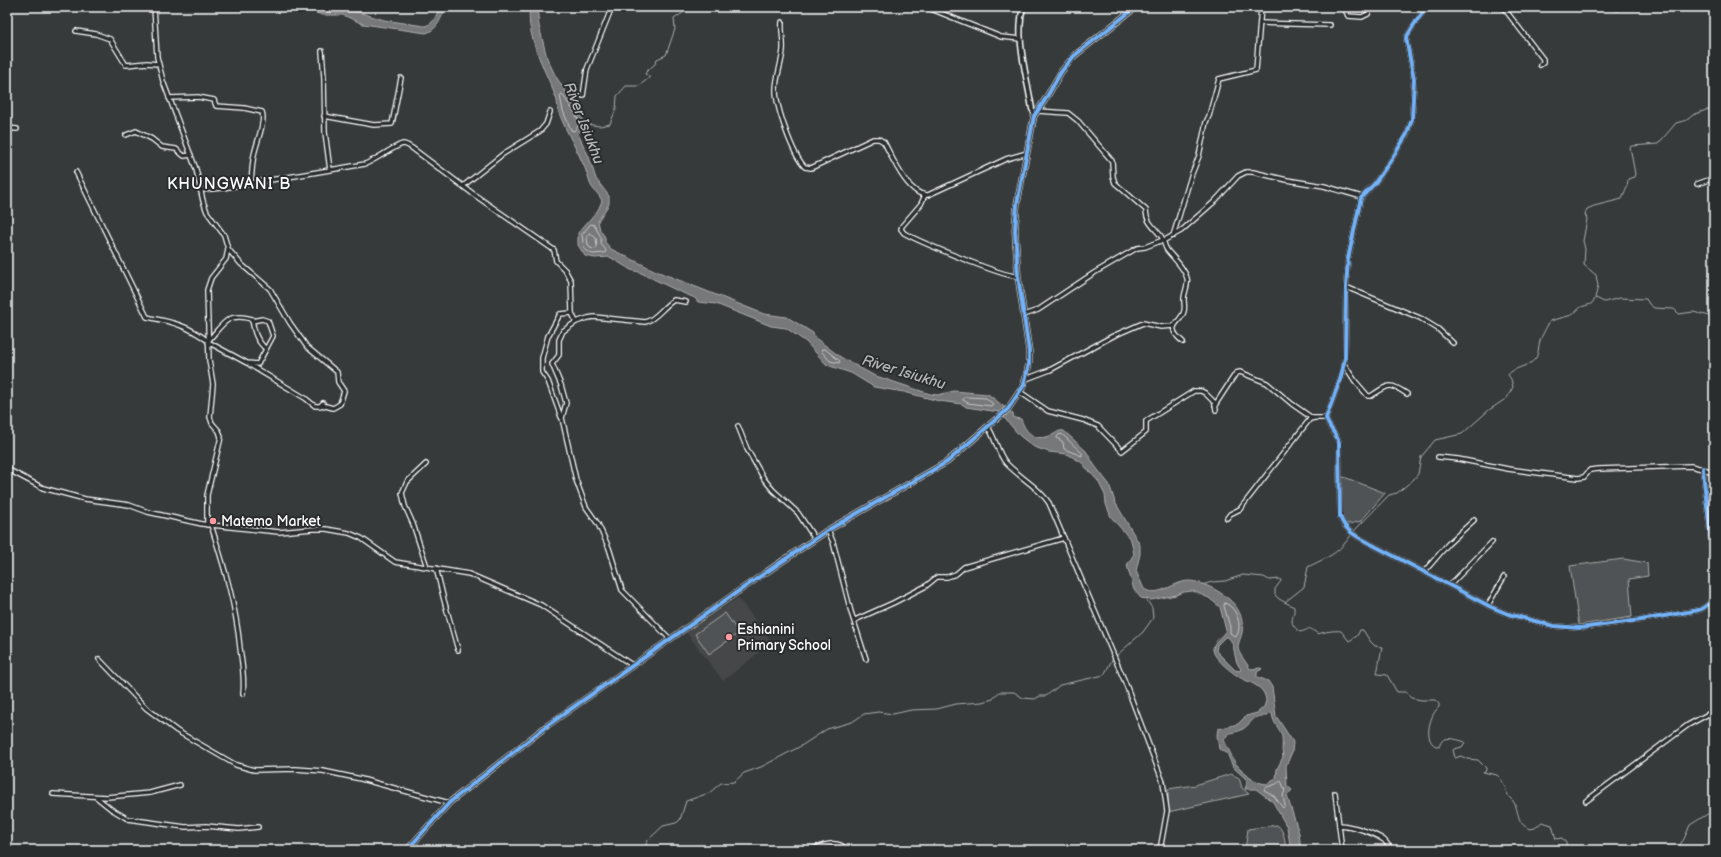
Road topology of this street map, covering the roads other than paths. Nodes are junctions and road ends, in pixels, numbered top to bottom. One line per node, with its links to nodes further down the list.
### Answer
1 (154, 7): 17 (street)
2 (612, 7): 20 (street)
3 (926, 7): 15 (street)
4 (1023, 7): 15 (street)
5 (1136, 7): 23 (street)
6 (1261, 7): 12 (street)
7 (1344, 7): 8 (street)
8 (1372, 7)
9 (1427, 7): 38 (street)
10 (1503, 7): 18 (street)
11 (782, 22): 37 (street)
12 (1260, 23): 13 (street); 39 (street)
13 (1330, 25)
14 (76, 31): 17 (street)
15 (1021, 39): 23 (street)
16 (322, 50): 24 (street)
17 (158, 64): 21 (street)
18 (1540, 65)
19 (401, 78): 24 (street)
20 (583, 96)
21 (169, 98): 29 (street); 33 (street)
22 (550, 112): 35 (street)
23 (1036, 112): 28 (street); 40 (street)
24 (324, 116): 30 (street)
25 (7, 128): 26 (street)
26 (16, 128)
27 (126, 136): 29 (street)
28 (1026, 153): 37 (street); 44 (street)
29 (191, 156): 36 (street)
30 (330, 170): 33 (street); 35 (street)
31 (76, 172): 52 (street)
32 (1714, 178): 34 (street)
33 (251, 183): 36 (street)
34 (1697, 184)
35 (463, 186): 47 (street)
36 (200, 190): 41 (street)
37 (925, 195): 44 (street)
38 (1362, 197): 39 (street); 45 (street)
39 (1173, 236): 40 (street)
40 (1163, 240): 48 (street); 51 (street)
41 (228, 249): 42 (street); 43 (street)
42 (236, 258): 43 (street); 56 (street)
43 (226, 259): 52 (street)
44 (1018, 276): 48 (street)
45 (1346, 287): 54 (street); 57 (street)
46 (686, 302): 50 (street)
47 (572, 313): 50 (street); 63 (street)
48 (1024, 315): 58 (street)
49 (252, 321): 52 (street); 55 (street); 55 (street)
50 (576, 322): 63 (street)
51 (1174, 326): 53 (street); 58 (street)
52 (208, 341): 56 (street); 75 (street)
53 (1183, 342)
54 (1453, 343)
55 (266, 348): 56 (street)
56 (244, 361)
57 (1344, 364): 60 (street); 65 (street)
58 (1026, 379): 59 (street)
59 (1020, 392): 61 (street); 67 (street)
60 (1407, 394)
61 (1216, 405): 62 (street); 64 (street)
62 (1216, 410)
63 (562, 418): 87 (street)
64 (1312, 418): 65 (street); 73 (street)
65 (1326, 418): 82 (street)
66 (738, 426): 78 (street)
67 (988, 427): 76 (street); 77 (street)
68 (1438, 457): 70 (street)
69 (426, 464): 80 (street)
70 (1702, 468): 72 (street); 85 (street)
71 (7, 469): 75 (street)
72 (1714, 472)
73 (1227, 518)
74 (1474, 520): 82 (street)
75 (209, 525): 80 (street); 92 (street)
76 (828, 530): 78 (street); 86 (street)
77 (1064, 538): 86 (street); 105 (street)
78 (815, 539): 87 (street)
79 (1492, 542): 84 (street)
80 (427, 567): 81 (street)
81 (436, 568): 88 (street); 91 (street)
82 (1424, 572): 84 (street)
83 (1504, 577): 85 (street)
84 (1450, 585): 85 (street)
85 (1488, 605)
86 (854, 620): 90 (street)
87 (670, 639): 91 (street)
88 (458, 650)
89 (99, 659): 99 (street)
90 (866, 659)
91 (632, 665): 99 (street)
92 (243, 694)
93 (1714, 711): 98 (street)
94 (180, 785): 97 (street)
95 (1335, 793): 100 (street)
96 (53, 794): 97 (street)
97 (96, 797): 101 (street)
98 (1586, 801)
99 (449, 804): 102 (street)
100 (1338, 825): 106 (street); 107 (street)
101 (258, 827)
102 (407, 850)
103 (810, 850): 104 (street)
104 (848, 850)
105 (1160, 850)
106 (1342, 850)
107 (1392, 850)

